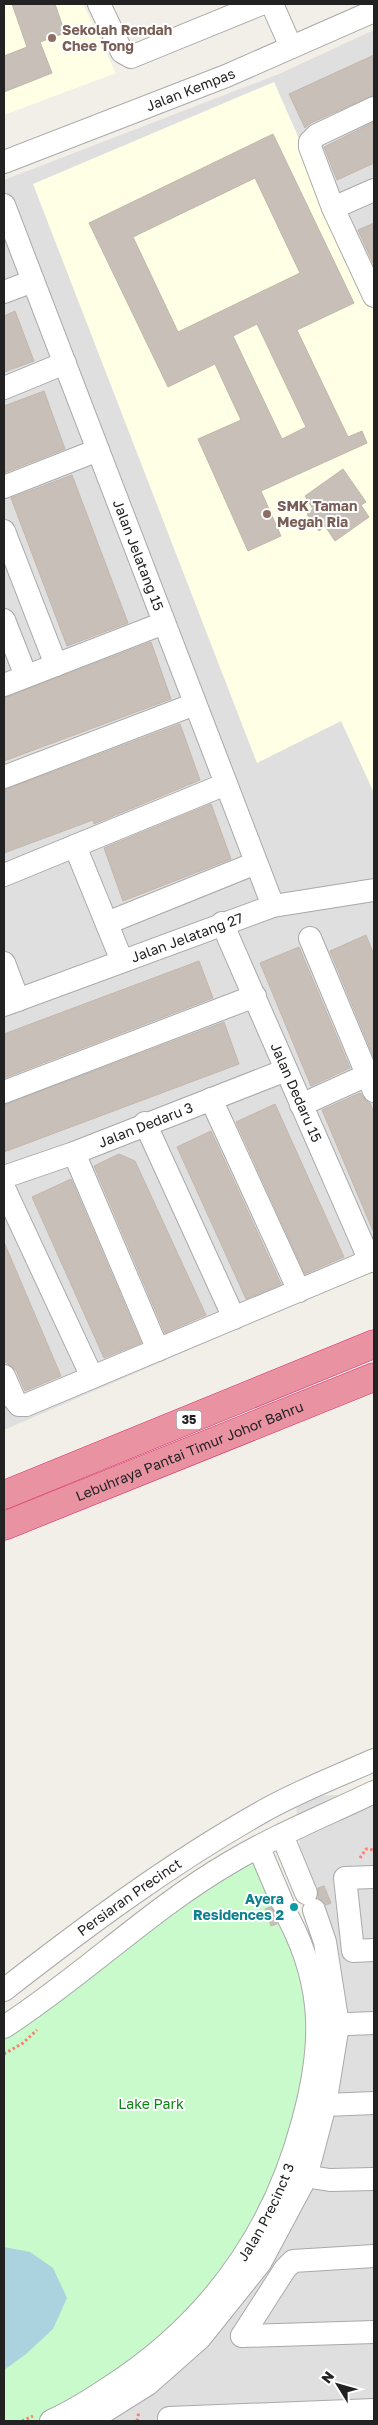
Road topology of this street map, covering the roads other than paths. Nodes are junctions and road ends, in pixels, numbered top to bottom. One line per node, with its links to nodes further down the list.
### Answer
1 (99, 4): 2 (street)
2 (261, 4)
3 (272, 4): 5 (street)
4 (374, 11): 5 (street, Jalan Kempas)
5 (292, 47): 7 (street, Jalan Kempas)
6 (374, 108): 10 (street)
7 (4, 162)
8 (374, 190): 10 (street)
9 (4, 205): 11 (street, Jalan Jelatang 15)
10 (333, 208): 12 (street)
11 (33, 281): 13 (street); 14 (street, Jalan Jelatang 15)
12 (371, 283)
13 (4, 292)
14 (65, 363): 15 (street); 16 (street, Jalan Jelatang 15)
15 (4, 388)
16 (98, 450): 17 (street); 20 (street, Jalan Jelatang 15)
17 (4, 487)
18 (4, 531): 21 (street)
19 (4, 620): 22 (street)
20 (164, 623): 21 (street); 24 (street, Jalan Jelatang 15)
21 (56, 665): 22 (street)
22 (26, 676): 23 (street)
23 (4, 685)
24 (195, 704): 25 (street); 26 (street, Jalan Jelatang 15)
25 (4, 777)
26 (226, 784): 27 (street); 28 (street, Jalan Jelatang 15)
27 (75, 846): 29 (street); 32 (street)
28 (256, 863): 31 (street, Jalan Jelatang 15); 32 (street)
29 (4, 875)
30 (374, 890): 31 (street, Jalan Jelatang 27)
31 (273, 906): 33 (street, Jalan Jelatang 27)
32 (107, 923): 35 (street)
33 (222, 923): 35 (street, Jalan Jelatang 27); 37 (street, Jalan Dedaru 15)
34 (310, 938): 40 (street)
35 (122, 961): 38 (street, Jalan Jelatang 27)
36 (4, 963): 38 (street)
37 (255, 996): 39 (street, Jalan Dedaru 15); 41 (street)
38 (11, 1002)
39 (286, 1070): 42 (street, Jalan Dedaru 3); 43 (street, Jalan Dedaru 15)
40 (372, 1080): 43 (street)
41 (4, 1092)
42 (211, 1099): 44 (street, Jalan Dedaru 3); 48 (street)
43 (301, 1105): 47 (street, Jalan Dedaru 15)
44 (145, 1123): 45 (street, Jalan Dedaru 3); 49 (street)
45 (74, 1152): 46 (street, Jalan Dedaru 3); 51 (street)
46 (5, 1177): 53 (street)
47 (372, 1260): 48 (street)
48 (299, 1291): 49 (street)
49 (234, 1318): 51 (street)
50 (374, 1344): 55 (highway, Lebuhraya Pantai Timur Johor Bahru / 35)
51 (158, 1350): 53 (street)
52 (4, 1376): 53 (street)
53 (92, 1377)
54 (374, 1377): 56 (highway, Lebuhraya Pantai Timur Johor Bahru / 35)
55 (4, 1496)
56 (4, 1526)
57 (374, 1760): 65 (street, Persiaran Precinct)
58 (374, 1792): 59 (street, Persiaran Precinct)
59 (282, 1835): 60 (street, Persiaran Precinct); 62 (street, Jalan Precinct 3)
60 (259, 1848): 63 (street, Jalan Precinct 3); 68 (street, Persiaran Precinct)
61 (374, 1877): 64 (street)
62 (311, 1904): 63 (street); 63 (street); 67 (street, Jalan Precinct 3)
63 (288, 1914): 67 (street, Jalan Precinct 3)
64 (374, 1950)
65 (4, 1990)
66 (374, 2023): 67 (street)
67 (329, 2025): 70 (street, Jalan Precinct 3); 71 (street, Jalan Precinct 3)
68 (4, 2027)
69 (374, 2103): 70 (street)
70 (325, 2105): 71 (street, Jalan Precinct 3)
71 (297, 2175): 72 (street); 75 (street, Jalan Precinct 3)
72 (374, 2179)
73 (374, 2256): 74 (street)
74 (374, 2332)
75 (111, 2408): 77 (street, Jalan Precinct 3); 78 (street, Jalan Precinct 3)
76 (374, 2410): 79 (street)
77 (45, 2418)
78 (89, 2421)
79 (169, 2421)

